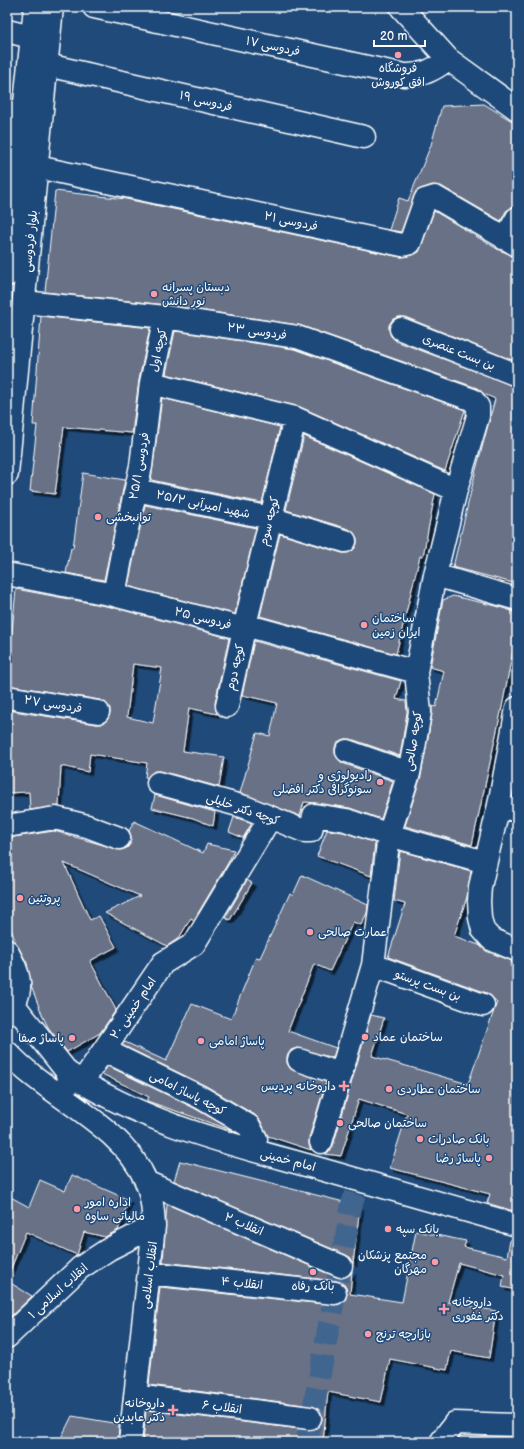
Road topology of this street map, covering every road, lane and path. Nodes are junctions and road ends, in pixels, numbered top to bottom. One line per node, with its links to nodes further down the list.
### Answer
1 (35, 7): 6 (street, بلوار فردوسی)
2 (52, 7): 8 (street, بلوار فردوسی)
3 (94, 7): 7 (street, فردوسی ۱۷)
4 (401, 7): 7 (street)
5 (7, 31): 6 (street)
6 (31, 37): 10 (street, بلوار فردوسی)
7 (448, 58): 9 (street)
8 (47, 65): 11 (street, فردوسی ۱۹); 12 (street, بلوار فردوسی)
9 (517, 109)
10 (15, 111): 15 (street, بلوار فردوسی)
11 (364, 137)
12 (37, 167): 14 (street, فردوسی ۲۱); 16 (street, بلوار فردوسی)
13 (517, 218): 14 (street)
14 (511, 242)
15 (7, 275)
16 (24, 302): 17 (street, فردوسی ۲۳); 23 (street, بلوار فردوسی)
17 (165, 317): 20 (street, کوچه اول); 21 (street, فردوسی ۲۳)
18 (401, 329): 19 (street, بن بست عنصری)
19 (517, 375)
20 (151, 383): 22 (street); 24 (street, فردوسی ۲۵/۱)
21 (478, 407): 25 (street, کوچه صالحی)
22 (295, 418): 25 (street); 26 (street, کوچه سوم)
23 (7, 474)
24 (136, 490): 26 (street, شهید امیرآبی ۲۵/۲); 30 (street, فردوسی ۲۵/۱)
25 (456, 490): 29 (street, کوچه صالحی)
26 (270, 518): 27 (street, شهید امیرآبی ۲۵/۲); 32 (street, کوچه سوم)
27 (345, 541)
28 (7, 574): 30 (street, فردوسی ۲۵)
29 (435, 575): 31 (street); 33 (street, کوچه صالحی)
30 (114, 595): 32 (street, فردوسی ۲۵)
31 (517, 599)
32 (244, 627): 33 (street, فردوسی ۲۵); 35 (street, کوچه دوم)
33 (416, 672): 39 (street, کوچه صالحی)
34 (7, 697): 37 (street, فردوسی ۲۷)
35 (226, 706)
36 (517, 708): 41 (street)
37 (98, 712)
38 (347, 751): 39 (street)
39 (409, 773): 44 (street, کوچه صالحی)
40 (158, 783): 42 (street, کوچه دکتر خلیلی)
41 (508, 808): 46 (street)
42 (270, 818): 44 (street, کوچه دکتر خلیلی); 52 (street, امام خمینی ۲۰)
43 (7, 826): 45 (street)
44 (389, 835): 46 (street); 49 (street, کوچه صالحی)
45 (120, 838)
46 (485, 865): 47 (street)
47 (517, 950)
48 (7, 951): 51 (street)
49 (373, 965): 50 (street, بن بست پرستو); 55 (street, کوچه صالحی)
50 (483, 1004)
51 (11, 1009): 56 (street, امام خمینی)
52 (104, 1050): 56 (street, امام خمینی ۲۰); 59 (street, کوچه پاساژ امامی)
53 (7, 1052): 57 (street, انقلاب اسلامی)
54 (299, 1060): 55 (street)
55 (340, 1074): 58 (street, کوچه صالحی)
56 (75, 1078): 57 (street, امام خمینی ۲۰); 59 (street, امام خمینی)
57 (46, 1087): 60 (street, انقلاب اسلامی)
58 (321, 1142)
59 (252, 1150): 61 (street, امام خمینی)
60 (146, 1182): 62 (street, انقلاب اسلامی); 63 (street, انقلاب ۲)
61 (517, 1225)
62 (154, 1226): 64 (street, انقلاب اسلامی); 66 (street, انقلاب اسلامی ۱)
63 (340, 1266)
64 (149, 1273): 65 (street, انقلاب ۴); 67 (street, انقلاب اسلامی)
65 (335, 1293)
66 (7, 1337)
67 (135, 1396): 68 (street, انقلاب ۶); 70 (street, انقلاب اسلامی)
68 (310, 1418)
69 (517, 1425): 71 (street)
70 (130, 1442)
71 (441, 1442)

